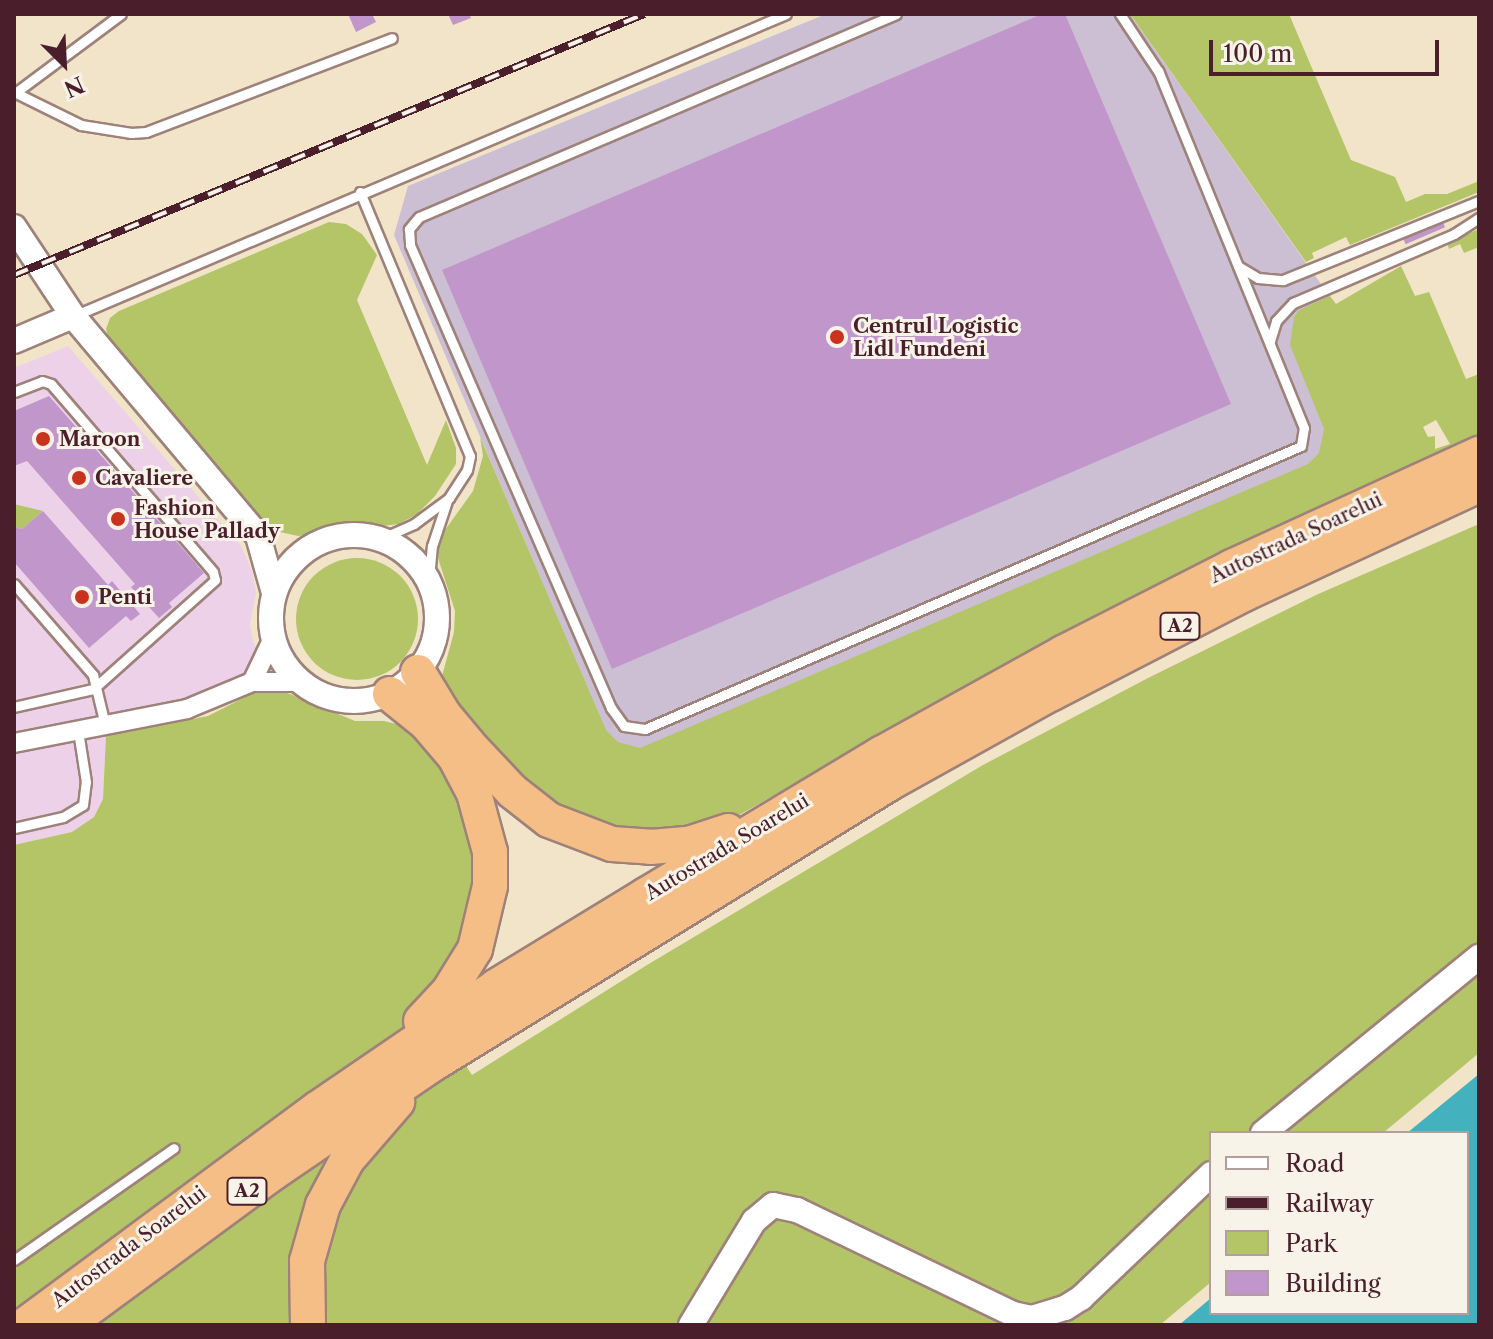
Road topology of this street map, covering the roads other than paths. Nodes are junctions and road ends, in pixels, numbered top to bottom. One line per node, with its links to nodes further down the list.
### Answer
1 (121, 14): 6 (lane)
2 (786, 14): 7 (lane)
3 (896, 14): 14 (lane)
4 (1120, 14): 11 (lane)
5 (392, 38): 6 (lane)
6 (15, 93)
7 (360, 192): 12 (lane); 18 (lane)
8 (1479, 201): 11 (lane)
9 (1479, 218): 14 (lane)
10 (14, 227): 12 (street)
11 (1237, 266): 14 (lane)
12 (73, 316): 13 (street); 19 (street)
13 (14, 341)
14 (1270, 345)
15 (14, 392): 29 (lane)
16 (1479, 454): 35 (highway, Autostrada Soarelui / A2)
17 (1479, 485): 35 (highway, Autostrada Soarelui / A2)
18 (449, 498): 20 (lane); 22 (lane)
19 (258, 536): 21 (street); 24 (street)
20 (381, 539): 21 (street); 22 (street)
21 (306, 550): 24 (street)
22 (429, 579): 26 (street)
23 (14, 584): 29 (lane)
24 (274, 593): 25 (street)
25 (273, 638): 27 (street); 28 (street)
26 (418, 672): 30 (street); 35 (highway)
27 (252, 682): 28 (street); 32 (street)
28 (300, 682): 30 (street)
29 (97, 685): 31 (lane); 32 (lane)
30 (390, 694): 40 (highway)
31 (14, 707)
32 (105, 725): 33 (street)
33 (78, 731): 34 (street); 36 (lane)
34 (14, 743)
35 (886, 769): 38 (highway, Autostrada Soarelui / A2)
36 (14, 828)
37 (1479, 957): 41 (street)
38 (506, 1000): 39 (highway, Autostrada Soarelui / A2); 40 (highway, Autostrada Soarelui / A2)
39 (433, 1064): 46 (highway, Autostrada Soarelui / A2); 47 (highway)
40 (317, 1109): 45 (highway, Autostrada Soarelui / A2)
41 (1265, 1131)
42 (174, 1148): 44 (lane)
43 (1209, 1176): 48 (street)
44 (14, 1260)
45 (25, 1325)
46 (66, 1325)
47 (308, 1325)
48 (691, 1325)

